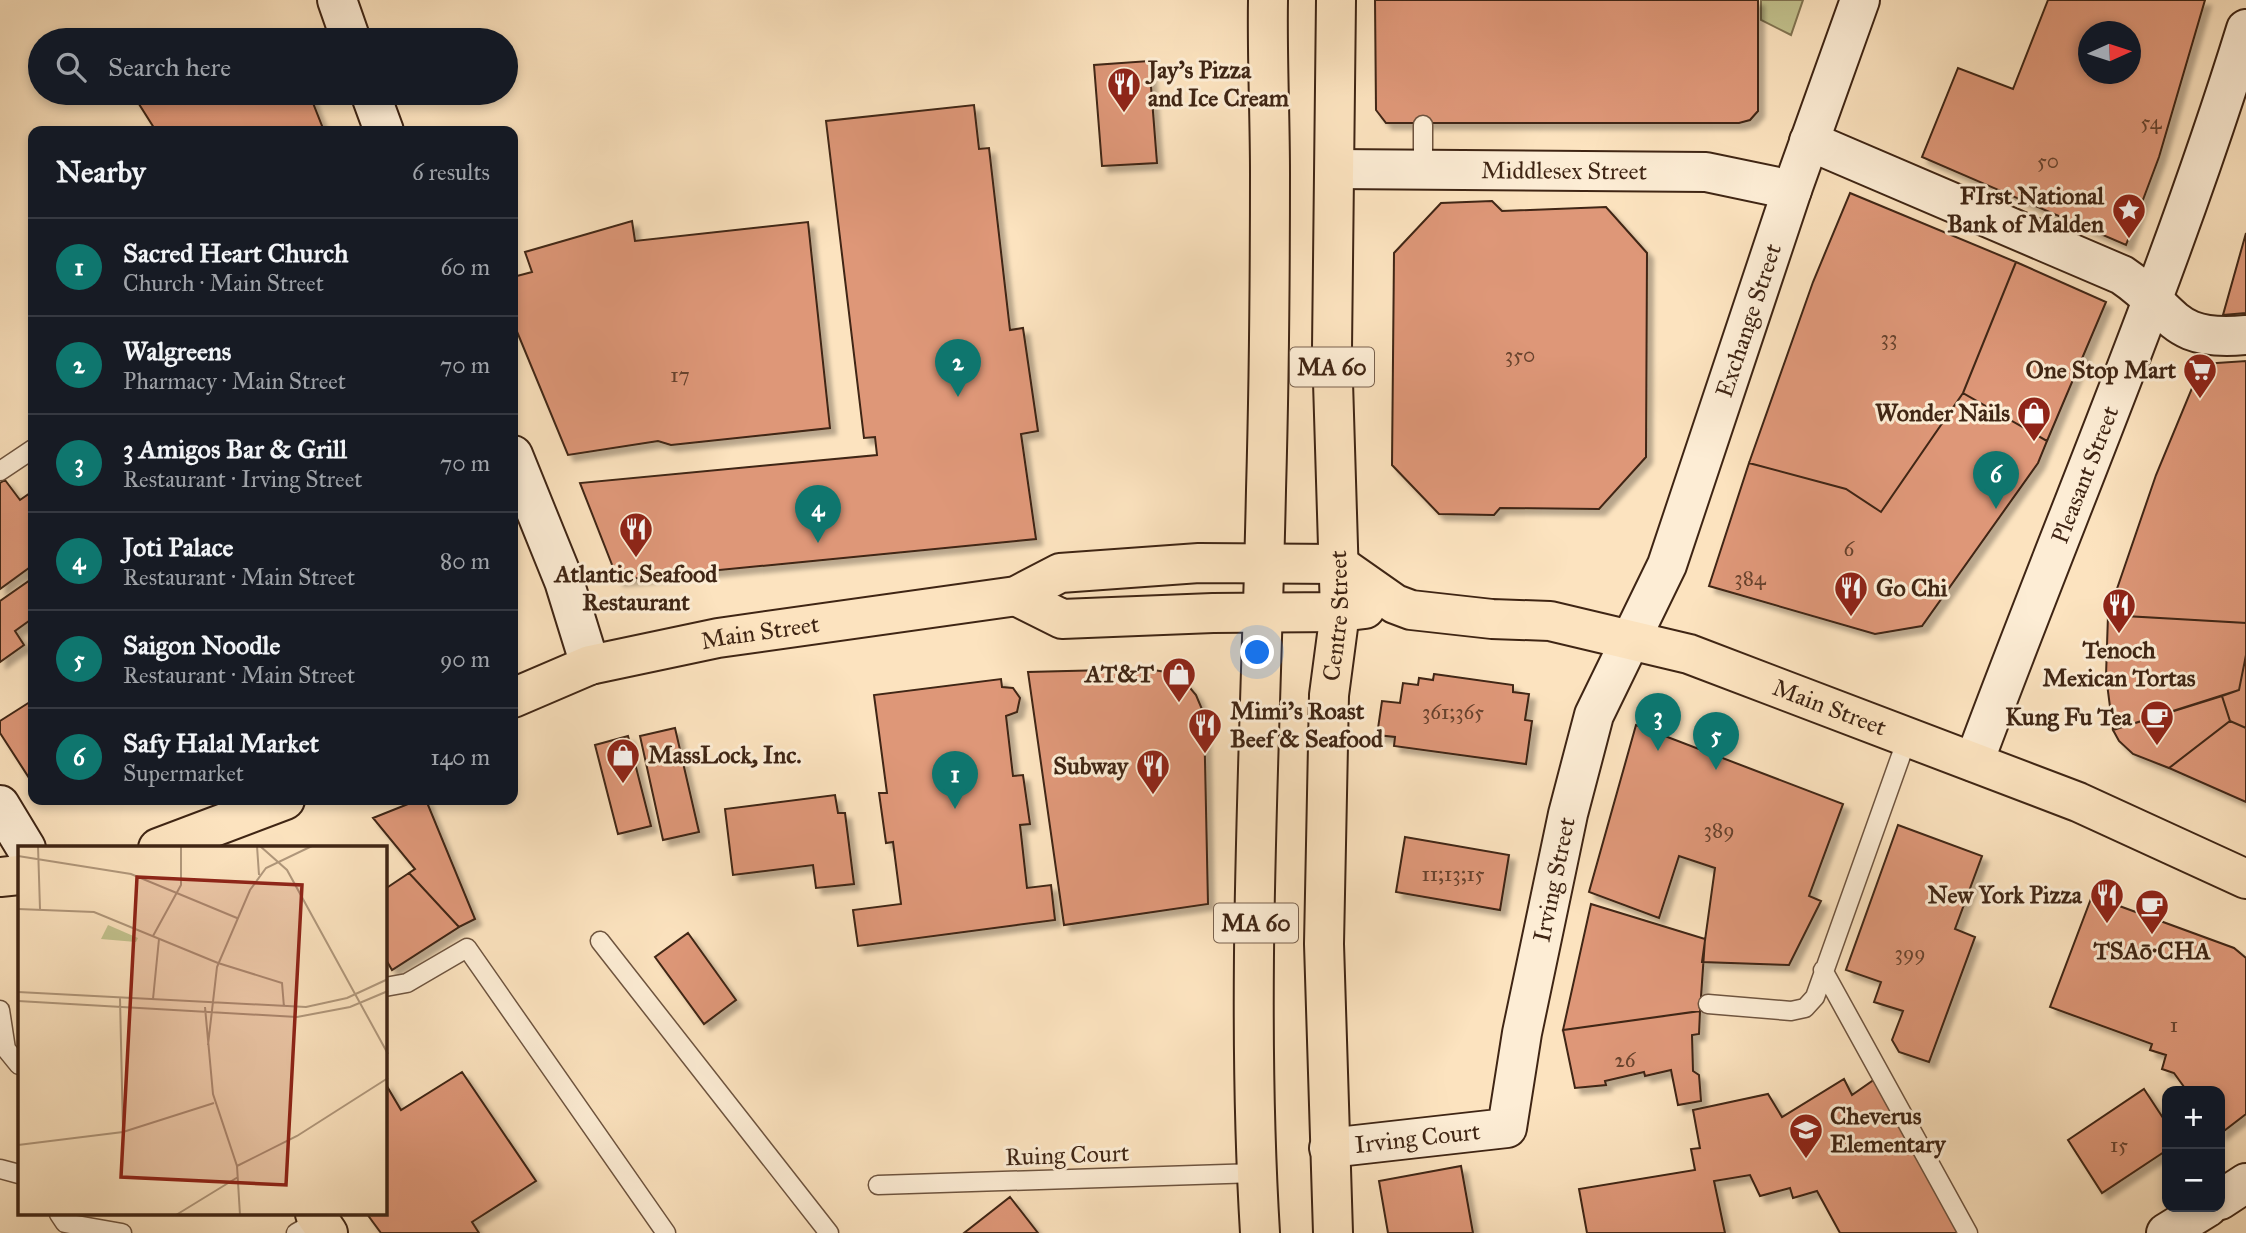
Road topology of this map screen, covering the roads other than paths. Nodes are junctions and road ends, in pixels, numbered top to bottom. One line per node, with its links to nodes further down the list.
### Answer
1 (337, 0): 5 (main road)
2 (1268, 0): 19 (main road, MA 60)
3 (1336, 0): 12 (main road, Centre Street / MA 60)
4 (1860, 0): 10 (main road, Exchange Street)
5 (347, 28)
6 (2246, 30): 14 (main road, Pleasant Street)
7 (374, 105): 9 (main road)
8 (1423, 125): 11 (lane)
9 (382, 126)
10 (1809, 141): 13 (main road, Exchange Street); 14 (main road)
11 (1423, 167): 12 (main road, Middlesex Street); 13 (main road, Middlesex Street)
12 (1335, 169): 20 (main road, Centre Street / MA 60)
13 (1792, 190): 25 (main road, Exchange Street)
14 (2155, 300): 15 (main road); 29 (main road, Pleasant Street)
15 (2246, 335)
16 (28, 452): 18 (lane)
17 (518, 467): 26 (main road)
18 (0, 471)
19 (1265, 562): 20 (main road, Main Street); 21 (main road, Main Street); 24 (main road, MA 60)
20 (1338, 564): 22 (main road, Main Street); 23 (main road, Centre Street / MA 60)
21 (1016, 596): 24 (main road, Main Street); 26 (main road, Main Street)
22 (1395, 604): 23 (main road, Main Street); 25 (main road, Main Street)
23 (1340, 612): 24 (main road, Main Street); 44 (main road, Centre Street / MA 60)
24 (1262, 613): 46 (main road, MA 60)
25 (1631, 639): 28 (main road, Main Street); 43 (main road, Irving Street)
26 (590, 665): 27 (main road, Main Street)
27 (518, 696)
28 (1908, 736): 29 (main road, Main Street); 38 (lane)
29 (1974, 762): 36 (main road, Main Street)
30 (0, 805): 32 (main road)
31 (273, 805): 33 (main road)
32 (25, 846)
33 (164, 846)
34 (18, 876): 35 (main road)
35 (0, 877)
36 (2246, 879)
37 (600, 941): 55 (lane)
38 (1823, 970): 40 (lane); 58 (lane)
39 (387, 987): 54 (lane)
40 (1708, 1004)
41 (0, 1010): 42 (lane)
42 (18, 1064)
43 (1507, 1128): 44 (main road, Irving Court)
44 (1329, 1148): 57 (main road, Centre Street / MA 60)
45 (0, 1169): 47 (lane)
46 (1257, 1173): 49 (lane, Ruing Court); 56 (main road, MA 60)
47 (18, 1174)
48 (2246, 1183): 50 (main road)
49 (878, 1185)
50 (2225, 1197)
51 (2200, 1212): 59 (main road)
52 (62, 1223): 53 (lane)
53 (122, 1233)
54 (666, 1233)
55 (830, 1233)
56 (1260, 1233)
57 (1334, 1233)
58 (1968, 1233)
59 (2166, 1233)

